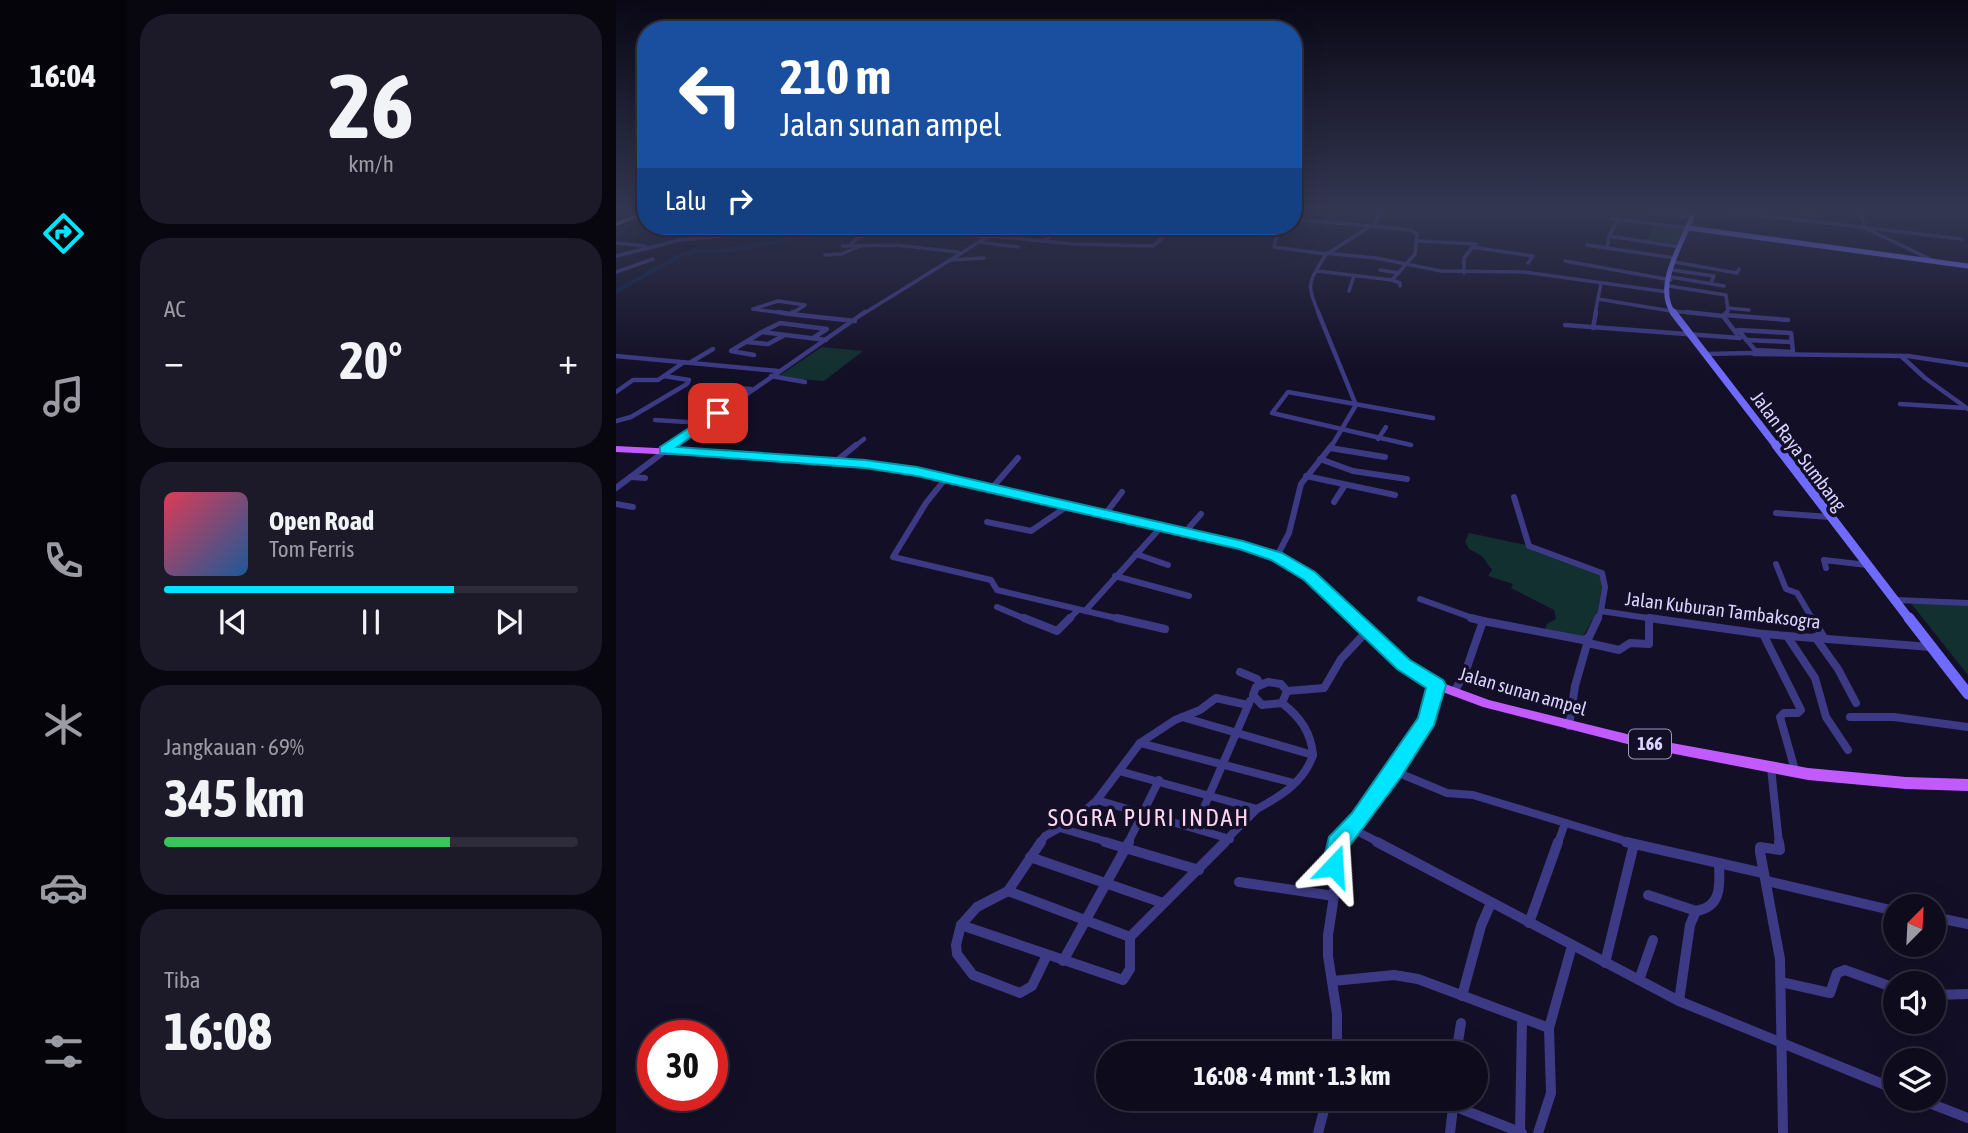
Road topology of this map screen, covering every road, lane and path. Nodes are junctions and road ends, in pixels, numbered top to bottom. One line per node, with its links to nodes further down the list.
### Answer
1 (639, 264): 13 (street)
2 (941, 264): 33 (street)
3 (1321, 264): 12 (street)
4 (1408, 264): 14 (street); 15 (street)
5 (1463, 264): 15 (street)
6 (1580, 264): 9 (street)
7 (1645, 264): 16 (street)
8 (1675, 264): 16 (street)
9 (1596, 267): 16 (street); 19 (street)
10 (1739, 269): 16 (street)
11 (1380, 270): 14 (street)
12 (1317, 271): 17 (street); 61 (street)
13 (616, 272)
14 (1399, 273): 18 (street)
15 (1464, 273): 19 (street)
16 (1671, 275): 20 (street); 21 (street); 21 (street); 25 (street); 29 (street, Jalan Raya Sumbang)
17 (1354, 276): 18 (street); 24 (street)
18 (1392, 279): 22 (street)
19 (1587, 281): 20 (street)
20 (1601, 283): 26 (street)
21 (1713, 284): 23 (street); 25 (street)
22 (1400, 286)
23 (1724, 286)
24 (1349, 291)
25 (1713, 293): 27 (street)
26 (1598, 299): 29 (street); 35 (street)
27 (1728, 308): 28 (street); 31 (street)
28 (1749, 310)
29 (1671, 311): 31 (street); 38 (street, Jalan Raya Sumbang)
30 (790, 314): 30 (street); 33 (street)
31 (1724, 316): 32 (street); 40 (street)
32 (1788, 320)
33 (855, 321): 41 (street)
34 (1565, 325): 35 (street)
35 (1592, 327): 38 (street)
36 (762, 332): 37 (street); 39 (street); 42 (street)
37 (785, 335): 39 (street); 42 (street)
38 (1690, 336): 40 (street); 46 (street, Jalan Raya Sumbang)
39 (813, 338): 41 (street)
40 (1743, 339): 43 (street); 43 (street); 45 (street); 47 (street)
41 (826, 340): 53 (street)
42 (746, 342): 48 (street)
43 (1793, 342): 45 (street)
44 (713, 349): 51 (street)
45 (1783, 353): 47 (street); 50 (street)
46 (1705, 354): 47 (street); 99 (street, Jalan Raya Sumbang)
47 (1754, 354)
48 (754, 355)
49 (616, 356): 51 (street)
50 (1901, 356): 52 (street); 64 (street)
51 (687, 362): 53 (street); 54 (street)
52 (1968, 365)
53 (778, 372): 55 (street)
54 (664, 376): 59 (street); 67 (street)
55 (771, 376): 56 (street); 58 (street)
56 (804, 382)
57 (718, 387): 58 (street)
58 (752, 389): 63 (street)
59 (616, 392)
60 (700, 404): 63 (street)
61 (1356, 404): 65 (street); 70 (street); 70 (street)
62 (1900, 404): 64 (street)
63 (728, 405): 68 (street)
64 (1966, 406)
65 (1433, 418)
66 (655, 420): 68 (street)
67 (616, 421)
68 (702, 424): 76 (street)
69 (1386, 427): 72 (street)
70 (1342, 429): 72 (street); 74 (street)
71 (864, 439): 80 (street)
72 (1378, 439): 73 (street)
73 (1411, 445)
74 (1330, 448): 77 (street); 79 (street)
75 (616, 449): 76 (main road, Jalan sunan ampel / 166)
76 (664, 450): 80 (main road, Jalan sunan ampel / 166); 82 (street)
77 (1385, 457)
78 (1018, 458): 88 (street)
79 (1320, 460): 81 (street); 85 (street)
80 (835, 462): 84 (main road, Jalan sunan ampel / 166)
81 (1306, 476): 86 (street); 104 (street)
82 (631, 477): 83 (street); 87 (street)
83 (645, 478)
84 (946, 478): 88 (main road, Jalan sunan ampel / 166); 115 (street)
85 (1407, 479)
86 (1345, 485): 90 (street); 92 (street)
87 (617, 486)
88 (992, 488): 94 (main road, Jalan sunan ampel / 166)
89 (1122, 492): 96 (street)
90 (1395, 495)
91 (1514, 497): 116 (street)
92 (1334, 502)
93 (616, 504): 95 (street)
94 (1071, 505): 96 (main road, Jalan sunan ampel / 166); 100 (street)
95 (633, 506)
96 (1106, 513): 101 (main road, Jalan sunan ampel / 166)
97 (1776, 513): 99 (street)
98 (1201, 514): 102 (street)
99 (1830, 517): 107 (street, Jalan Raya Sumbang)
100 (987, 522)
101 (1163, 526): 102 (main road, Jalan sunan ampel / 166); 103 (street)
102 (1186, 531): 104 (main road, Jalan sunan ampel / 166)
103 (1136, 554): 106 (street); 109 (street)
104 (1277, 556): 120 (main road, Jalan sunan ampel / 166)
105 (1776, 564): 123 (street)
106 (1168, 565)
107 (1867, 565): 108 (street); 112 (street, Jalan Raya Sumbang)
108 (1826, 568)
109 (1115, 576): 110 (street); 115 (street)
110 (1189, 596)
111 (1420, 599): 118 (street)
112 (1896, 600): 113 (street); 125 (street, Jalan Raya Sumbang)
113 (1968, 603)
114 (997, 607): 115 (street)
115 (1082, 611): 119 (street)
116 (1601, 611): 117 (street, Jalan Kuburan Tambaksogra); 124 (street, Jalan Kuburan Tambaksogra)
117 (1649, 619): 121 (street, Jalan Kuburan Tambaksogra); 124 (street)
118 (1483, 621): 124 (street); 131 (street)
119 (1165, 629)
120 (1366, 629): 128 (main road, Jalan sunan ampel / 166); 130 (street)
121 (1763, 634): 122 (street, Jalan Kuburan Tambaksogra); 148 (street)
122 (1787, 636): 123 (street, Jalan Kuburan Tambaksogra); 142 (street)
123 (1819, 638): 125 (street, Jalan Kuburan Tambaksogra); 134 (street)
124 (1589, 640): 138 (street, Jalan Kuburan Tambaksogra)
125 (1931, 647): 129 (street, Jalan Raya Sumbang)
126 (1240, 672): 127 (street)
127 (1260, 684): 130 (street); 132 (street)
128 (1436, 685): 131 (main road, Jalan sunan ampel / 166); 147 (street)
129 (1966, 690)
130 (1287, 691): 133 (street)
131 (1454, 692): 138 (main road, Jalan sunan ampel / 166)
132 (1253, 695): 133 (street); 135 (street)
133 (1283, 703): 143 (street)
134 (1856, 703)
135 (1248, 705): 136 (street); 140 (street)
136 (1182, 717): 140 (street); 141 (street)
137 (1850, 717): 139 (street)
138 (1569, 726): 145 (main road, Jalan sunan ampel / 166)
139 (1968, 727)
140 (1237, 733): 143 (street); 144 (street)
141 (1140, 743): 144 (street); 146 (street)
142 (1849, 750)
143 (1313, 755): 150 (street)
144 (1223, 765): 150 (street); 152 (street)
145 (1771, 768): 148 (main road, Jalan sunan ampel / 166); 166 (street)
146 (1119, 771): 149 (street); 153 (street)
147 (1394, 771): 156 (street); 159 (street)
148 (1796, 772): 151 (main road, Jalan sunan ampel / 166)
149 (1159, 780): 152 (street); 155 (street)
150 (1294, 783): 154 (street)
151 (1968, 785)
152 (1210, 794): 154 (street); 158 (street)
153 (1097, 800): 155 (street); 157 (street)
154 (1257, 809): 160 (street)
155 (1144, 813): 158 (street); 162 (street)
156 (1565, 823): 161 (street); 178 (street)
157 (1060, 828): 162 (street); 163 (street)
158 (1195, 828): 160 (street)
159 (1351, 828): 171 (street); 172 (street)
160 (1230, 839): 165 (street)
161 (1634, 844): 164 (street); 186 (street)
162 (1126, 848): 165 (street); 167 (street)
163 (1030, 857): 167 (street); 169 (street)
164 (1719, 863): 166 (street); 175 (street)
165 (1199, 870): 173 (street)
166 (1765, 877): 174 (street); 189 (street)
167 (1107, 882): 173 (street); 177 (street)
168 (1239, 882): 171 (street)
169 (1008, 891): 177 (street); 180 (street)
170 (1648, 895): 175 (street)
171 (1334, 896): 188 (street)
172 (1491, 902): 178 (street); 193 (street)
173 (1163, 903): 181 (street)
174 (1883, 908)
175 (1696, 911): 194 (street)
176 (1946, 919): 179 (street)
177 (1084, 922): 181 (street); 185 (street)
178 (1529, 923): 183 (street)
179 (1968, 924)
180 (961, 925): 184 (street); 184 (street)
181 (1130, 937): 185 (street)
182 (1653, 940): 187 (street)
183 (1572, 946): 186 (street); 197 (street)
184 (1048, 956): 185 (street)
185 (1063, 961)
186 (1605, 963): 187 (street)
187 (1639, 980): 194 (street)
188 (1333, 981): 193 (street); 198 (street)
189 (1782, 982): 190 (street); 200 (street)
190 (1883, 984)
191 (1968, 994): 192 (street)
192 (1946, 995)
193 (1462, 996): 195 (street)
194 (1679, 1001): 200 (street)
195 (1522, 1020): 197 (street); 209 (street)
196 (1461, 1023): 199 (street)
197 (1549, 1028): 210 (street)
198 (1336, 1041)
199 (1458, 1041)
200 (1780, 1043): 201 (street); 211 (street)
201 (1883, 1084)
202 (1946, 1109): 206 (street)
203 (1324, 1111): 207 (street)
204 (1453, 1111): 208 (street)
205 (1473, 1111): 209 (street)
206 (1968, 1118)
207 (1318, 1133)
208 (1450, 1133)
209 (1521, 1133)
210 (1538, 1133)
211 (1783, 1133)

